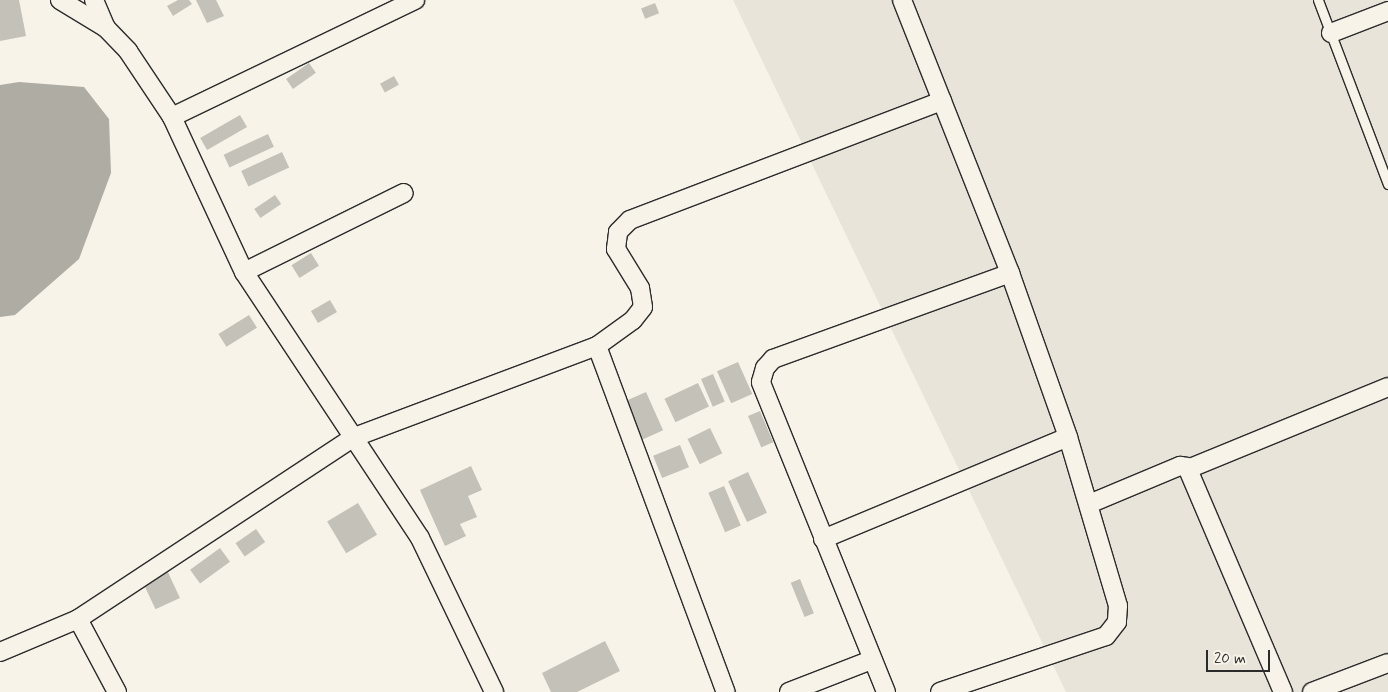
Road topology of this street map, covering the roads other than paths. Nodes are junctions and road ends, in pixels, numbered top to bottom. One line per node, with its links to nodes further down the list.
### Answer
1 (60, 0): 7 (street)
2 (94, 0): 7 (street)
3 (415, 0): 10 (street)
4 (902, 0): 9 (street)
5 (1318, 0): 8 (lane)
6 (1388, 11): 8 (street)
7 (106, 28): 10 (street)
8 (1331, 33): 11 (lane)
9 (942, 102): 14 (street); 15 (street)
10 (172, 116): 13 (street)
11 (1388, 184)
12 (404, 193): 13 (street)
13 (244, 272): 18 (street)
14 (1010, 272): 17 (street); 21 (street)
15 (597, 346): 18 (street); 28 (street)
16 (1388, 387): 19 (street)
17 (1068, 436): 20 (street); 21 (street)
18 (352, 438): 22 (street); 27 (street)
19 (1188, 469): 20 (street); 32 (street)
20 (1088, 504): 31 (street)
21 (823, 538): 24 (street)
22 (78, 619): 23 (street); 26 (street)
23 (2, 646)
24 (871, 660): 29 (street); 30 (street)
25 (1388, 663): 33 (street)
26 (117, 692)
27 (494, 692)
28 (726, 692)
29 (789, 692)
30 (886, 692)
31 (940, 692)
32 (1284, 692)
33 (1312, 692)

